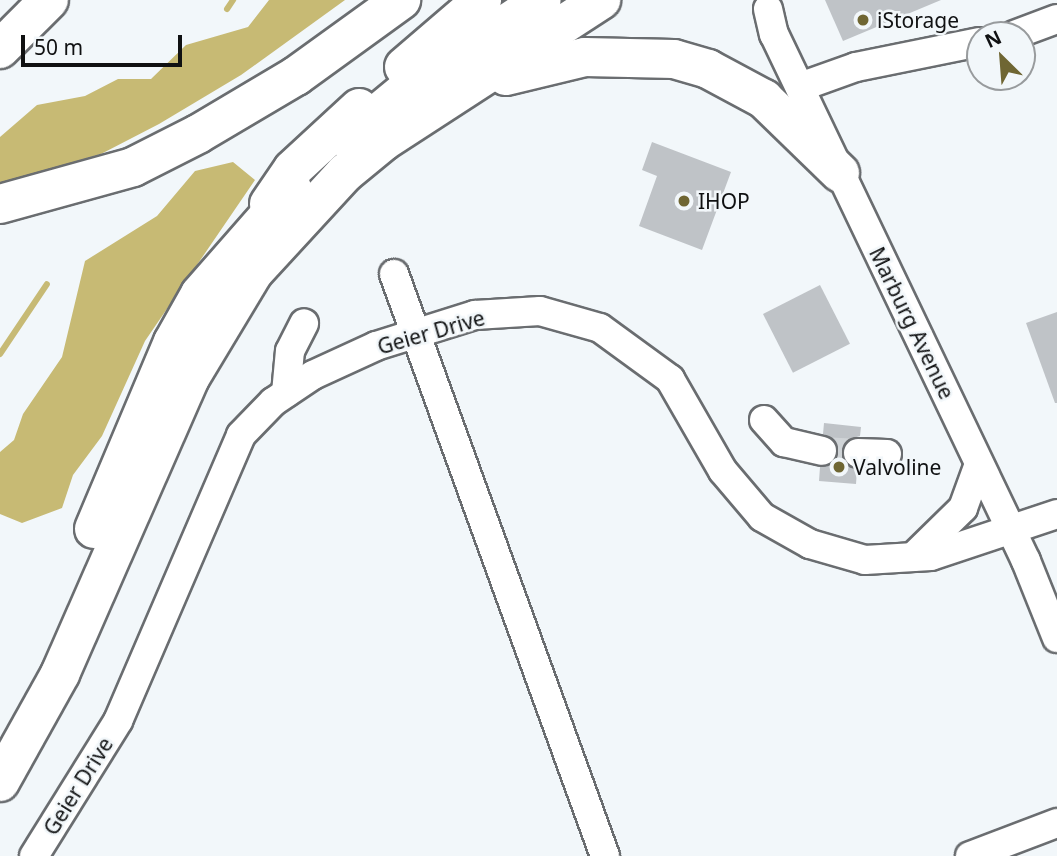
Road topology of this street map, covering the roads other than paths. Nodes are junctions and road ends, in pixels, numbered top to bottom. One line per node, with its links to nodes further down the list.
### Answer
1 (49, 0): 11 (highway)
2 (378, 0): 14 (highway)
3 (401, 0): 14 (highway)
4 (482, 0): 17 (highway)
5 (542, 0): 17 (highway)
6 (601, 0): 13 (highway)
7 (768, 9): 12 (street, Marburg Avenue)
8 (1057, 19): 9 (street)
9 (1036, 27)
10 (966, 45): 12 (street)
11 (0, 49)
12 (800, 88): 15 (street, Marburg Avenue)
13 (428, 111): 15 (highway); 32 (highway)
14 (198, 134): 16 (highway)
15 (840, 173): 26 (street, Marburg Avenue)
16 (0, 204)
17 (241, 244): 31 (highway)
18 (394, 274): 20 (street)
19 (304, 323): 21 (street)
20 (417, 333): 21 (street, Geier Drive); 29 (street, Geier Drive); 35 (street)
21 (286, 393): 34 (street, Geier Drive)
22 (764, 420): 23 (street)
23 (822, 451)
24 (858, 453): 25 (street)
25 (887, 454)
26 (979, 464): 28 (street, Marburg Avenue); 29 (street)
27 (1057, 514): 28 (street, Geier Drive)
28 (1011, 531): 29 (street, Geier Drive); 30 (street, Marburg Avenue)
29 (910, 560)
30 (1057, 638)
31 (0, 733)
32 (0, 782)
33 (1057, 823): 36 (street)
34 (34, 856)
35 (605, 856)
36 (970, 856)

